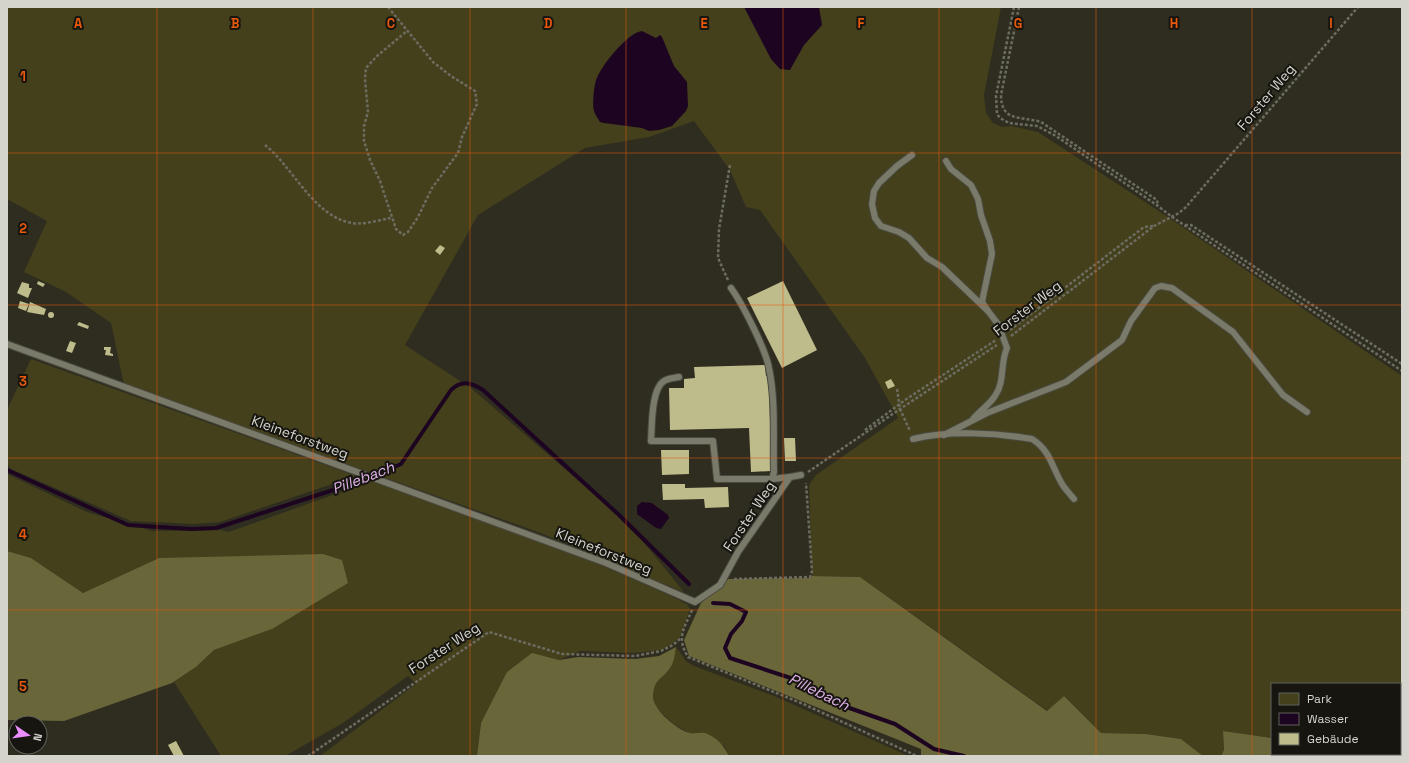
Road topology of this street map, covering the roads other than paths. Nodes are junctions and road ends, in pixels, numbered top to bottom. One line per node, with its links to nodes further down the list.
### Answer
1 (912, 155): 4 (lane)
2 (946, 162): 4 (lane)
3 (731, 288): 13 (lane)
4 (988, 311): 8 (lane)
5 (7, 344): 15 (lane, Kleineforstweg)
6 (679, 377): 13 (lane)
7 (1308, 412): 8 (lane)
8 (972, 421): 9 (lane)
9 (944, 435): 10 (lane); 14 (lane)
10 (913, 438)
11 (803, 475): 12 (lane, Forster Weg)
12 (790, 477): 13 (lane); 15 (lane, Forster Weg)
13 (772, 479)
14 (1074, 499)
15 (695, 602)

